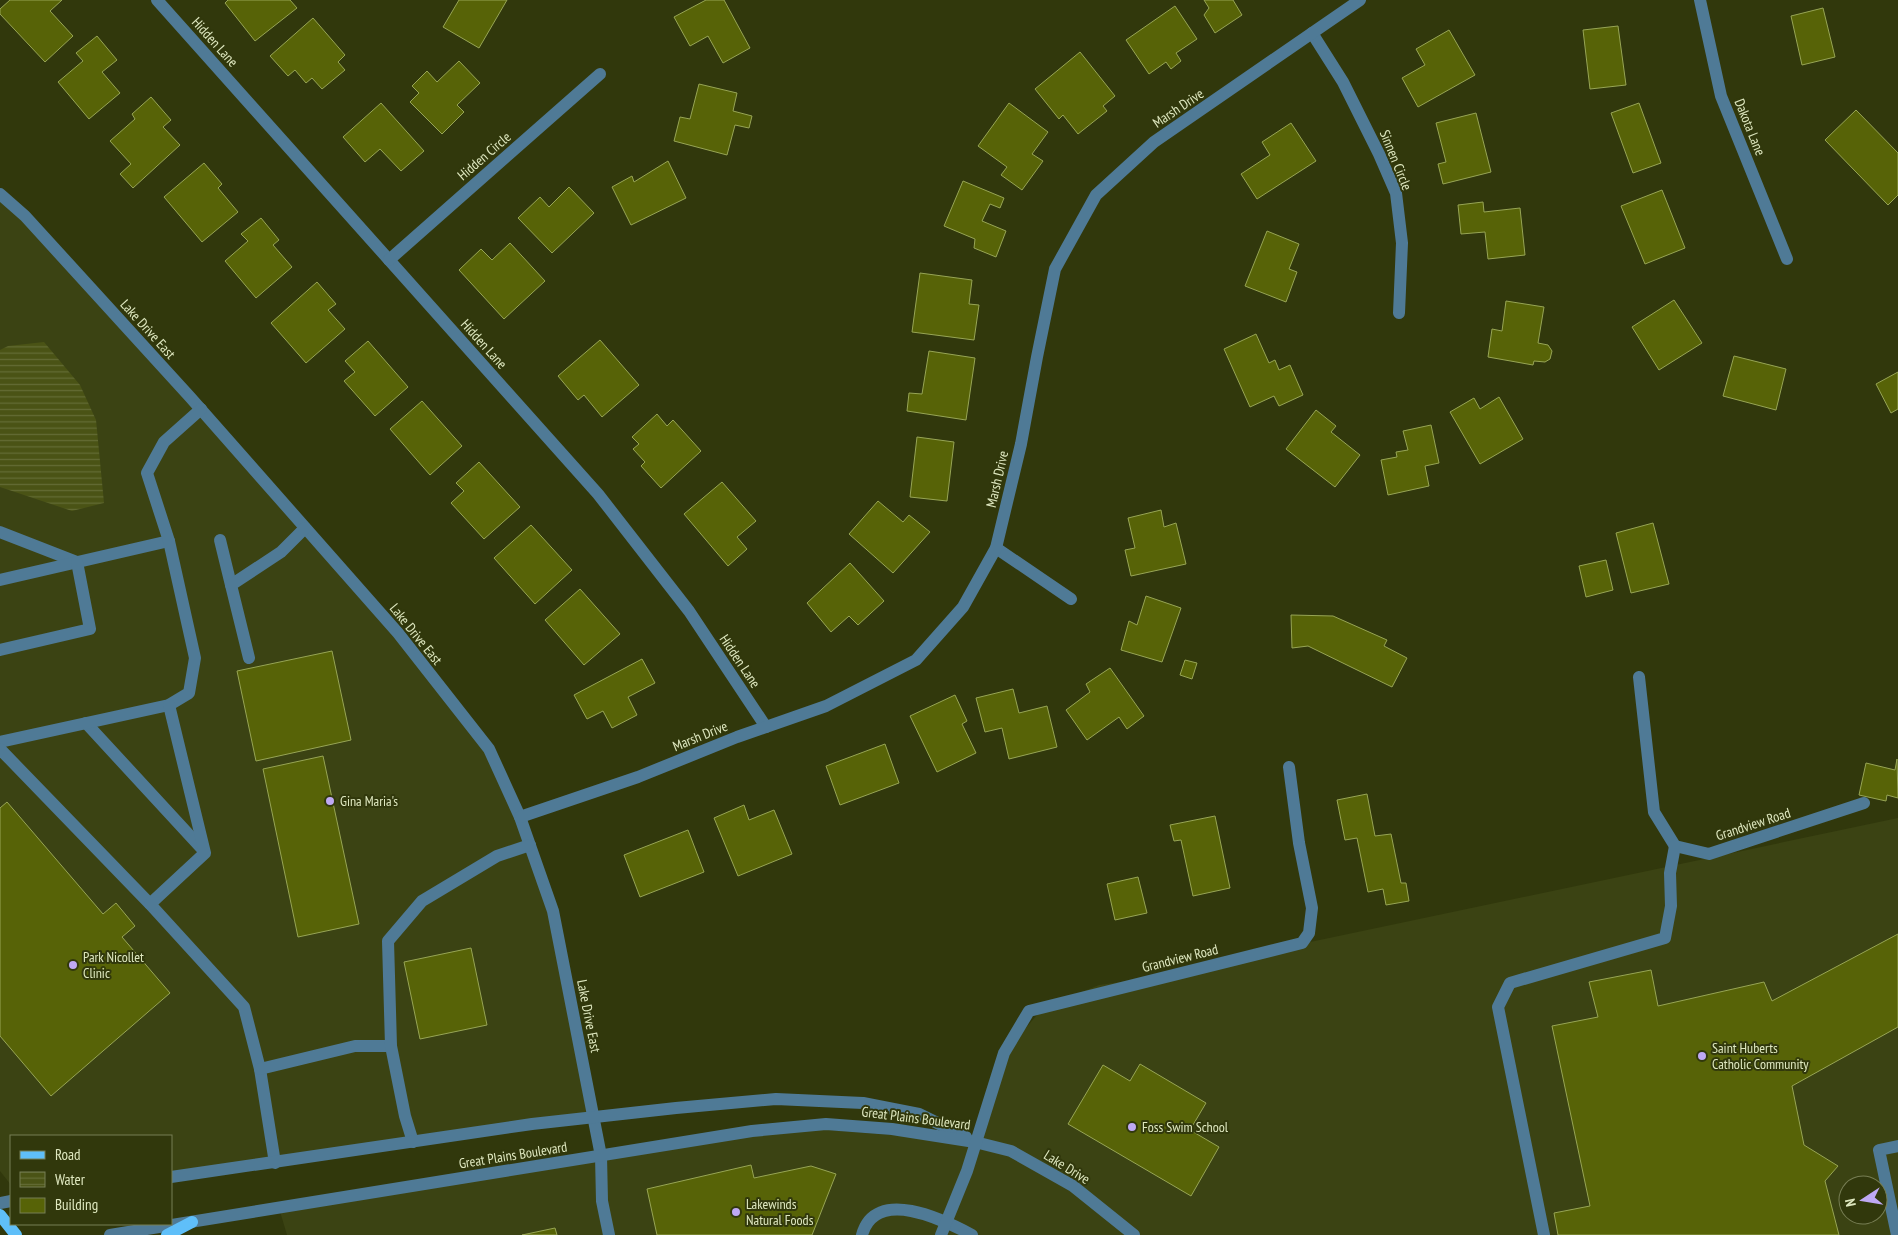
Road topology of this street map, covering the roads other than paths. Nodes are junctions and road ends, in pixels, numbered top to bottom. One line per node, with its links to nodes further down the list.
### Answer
1 (157, 0): 7 (street, Hidden Lane)
2 (1360, 0): 4 (street, Marsh Drive)
3 (1700, 0): 8 (street, Dakota Lane)
4 (1312, 33): 9 (street, Sinnen Circle); 15 (street, Marsh Drive)
5 (600, 74): 7 (street, Hidden Circle)
6 (0, 194): 10 (street, Lake Drive East)
7 (389, 260): 25 (street, Hidden Lane)
8 (1787, 260)
9 (1399, 313)
10 (201, 409): 11 (street, Lake Drive East); 14 (street)
11 (305, 528): 18 (street); 30 (street, Lake Drive East)
12 (0, 532): 16 (street)
13 (220, 540): 18 (street)
14 (168, 541): 16 (street); 23 (street)
15 (996, 548): 19 (street); 25 (street, Marsh Drive)
16 (77, 562): 17 (street); 20 (street)
17 (0, 580)
18 (231, 585): 21 (street)
19 (1071, 599)
20 (0, 650)
21 (250, 658)
22 (1639, 677): 32 (street)
23 (169, 705): 24 (street); 33 (street)
24 (86, 723): 26 (street); 33 (street)
25 (766, 727): 30 (street, Marsh Drive)
26 (0, 742)
27 (0, 749): 34 (street)
28 (1289, 767): 39 (street, Grandview Road)
29 (1864, 804): 32 (street, Grandview Road)
30 (520, 817): 31 (street, Lake Drive East)
31 (530, 845): 35 (street); 37 (street, Lake Drive East)
32 (1675, 846): 55 (street)
33 (205, 853): 34 (street)
34 (150, 904): 36 (street)
35 (391, 1046): 36 (street); 38 (street)
36 (260, 1069): 42 (street)
37 (594, 1117): 38 (street, Great Plains Boulevard); 39 (street, Great Plains Boulevard); 41 (street, Lake Drive East)
38 (413, 1142): 42 (street, Great Plains Boulevard)
39 (975, 1142): 41 (street, Great Plains Boulevard); 46 (street, Grandview Road); 54 (street, Lake Drive)
40 (1898, 1146): 56 (street)
41 (601, 1156): 45 (street, Great Plains Boulevard); 50 (street, Lake Drive East)
42 (275, 1163): 43 (street, Great Plains Boulevard)
43 (172, 1177)
44 (0, 1215): 47 (main road)
45 (192, 1222): 48 (street, Great Plains Boulevard); 49 (main road)
46 (946, 1222): 51 (street); 52 (street, Grandview Road); 53 (street)
47 (16, 1235)
48 (110, 1235)
49 (167, 1235)
50 (609, 1235)
51 (862, 1235)
52 (941, 1235)
53 (972, 1235)
54 (1134, 1235)
55 (1544, 1235)
56 (1897, 1235)

